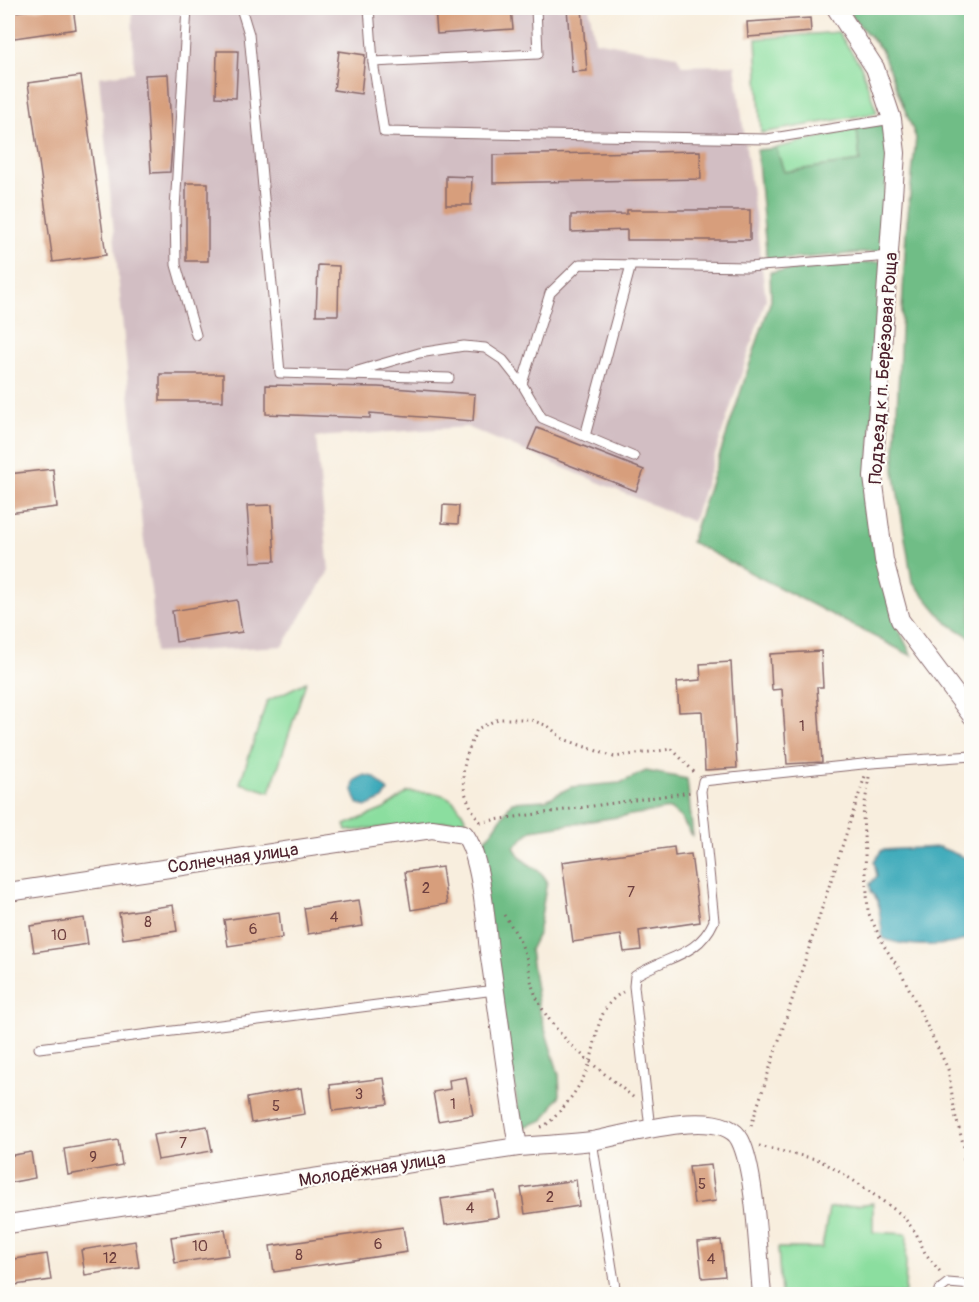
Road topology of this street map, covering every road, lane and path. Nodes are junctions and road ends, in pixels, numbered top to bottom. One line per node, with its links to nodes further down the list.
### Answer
1 (187, 8): 10 (lane)
2 (241, 8): 11 (lane)
3 (369, 8): 6 (lane)
4 (536, 8): 6 (lane)
5 (836, 8): 7 (street, Подъезд к п. Берёзовая Роща)
6 (374, 63): 7 (lane)
7 (892, 119): 8 (street, Подъезд к п. Берёзовая Роща)
8 (890, 256): 9 (lane); 16 (street, Подъезд к п. Берёзовая Роща)
9 (631, 265): 13 (lane); 14 (lane)
10 (196, 335)
11 (343, 375): 12 (lane); 13 (lane)
12 (449, 378)
13 (522, 384): 14 (lane)
14 (585, 436): 15 (lane)
15 (634, 457)
16 (972, 716)
17 (972, 756): 18 (lane)
18 (872, 763): 19 (lane); 30 (path); 33 (path)
19 (702, 786): 20 (path); 20 (path); 24 (lane)
20 (480, 822): 21 (path)
21 (462, 833): 22 (street, Солнечная улица); 25 (street)
22 (8, 892)
23 (501, 912): 27 (path)
24 (634, 986): 27 (path); 28 (lane)
25 (495, 990): 26 (lane); 31 (street)
26 (39, 1048)
27 (590, 1059): 28 (path); 31 (path)
28 (646, 1109): 29 (lane)
29 (650, 1129): 30 (street, Молодёжная улица); 32 (street, Молодёжная улица)
30 (740, 1139): 35 (path); 38 (street)
31 (517, 1140): 32 (street, Молодёжная улица); 34 (street, Молодёжная улица)
32 (592, 1141): 37 (lane)
33 (970, 1162)
34 (8, 1224)
35 (948, 1283): 36 (lane); 39 (lane)
36 (972, 1285)
37 (616, 1294)
38 (762, 1294)
39 (938, 1294)

